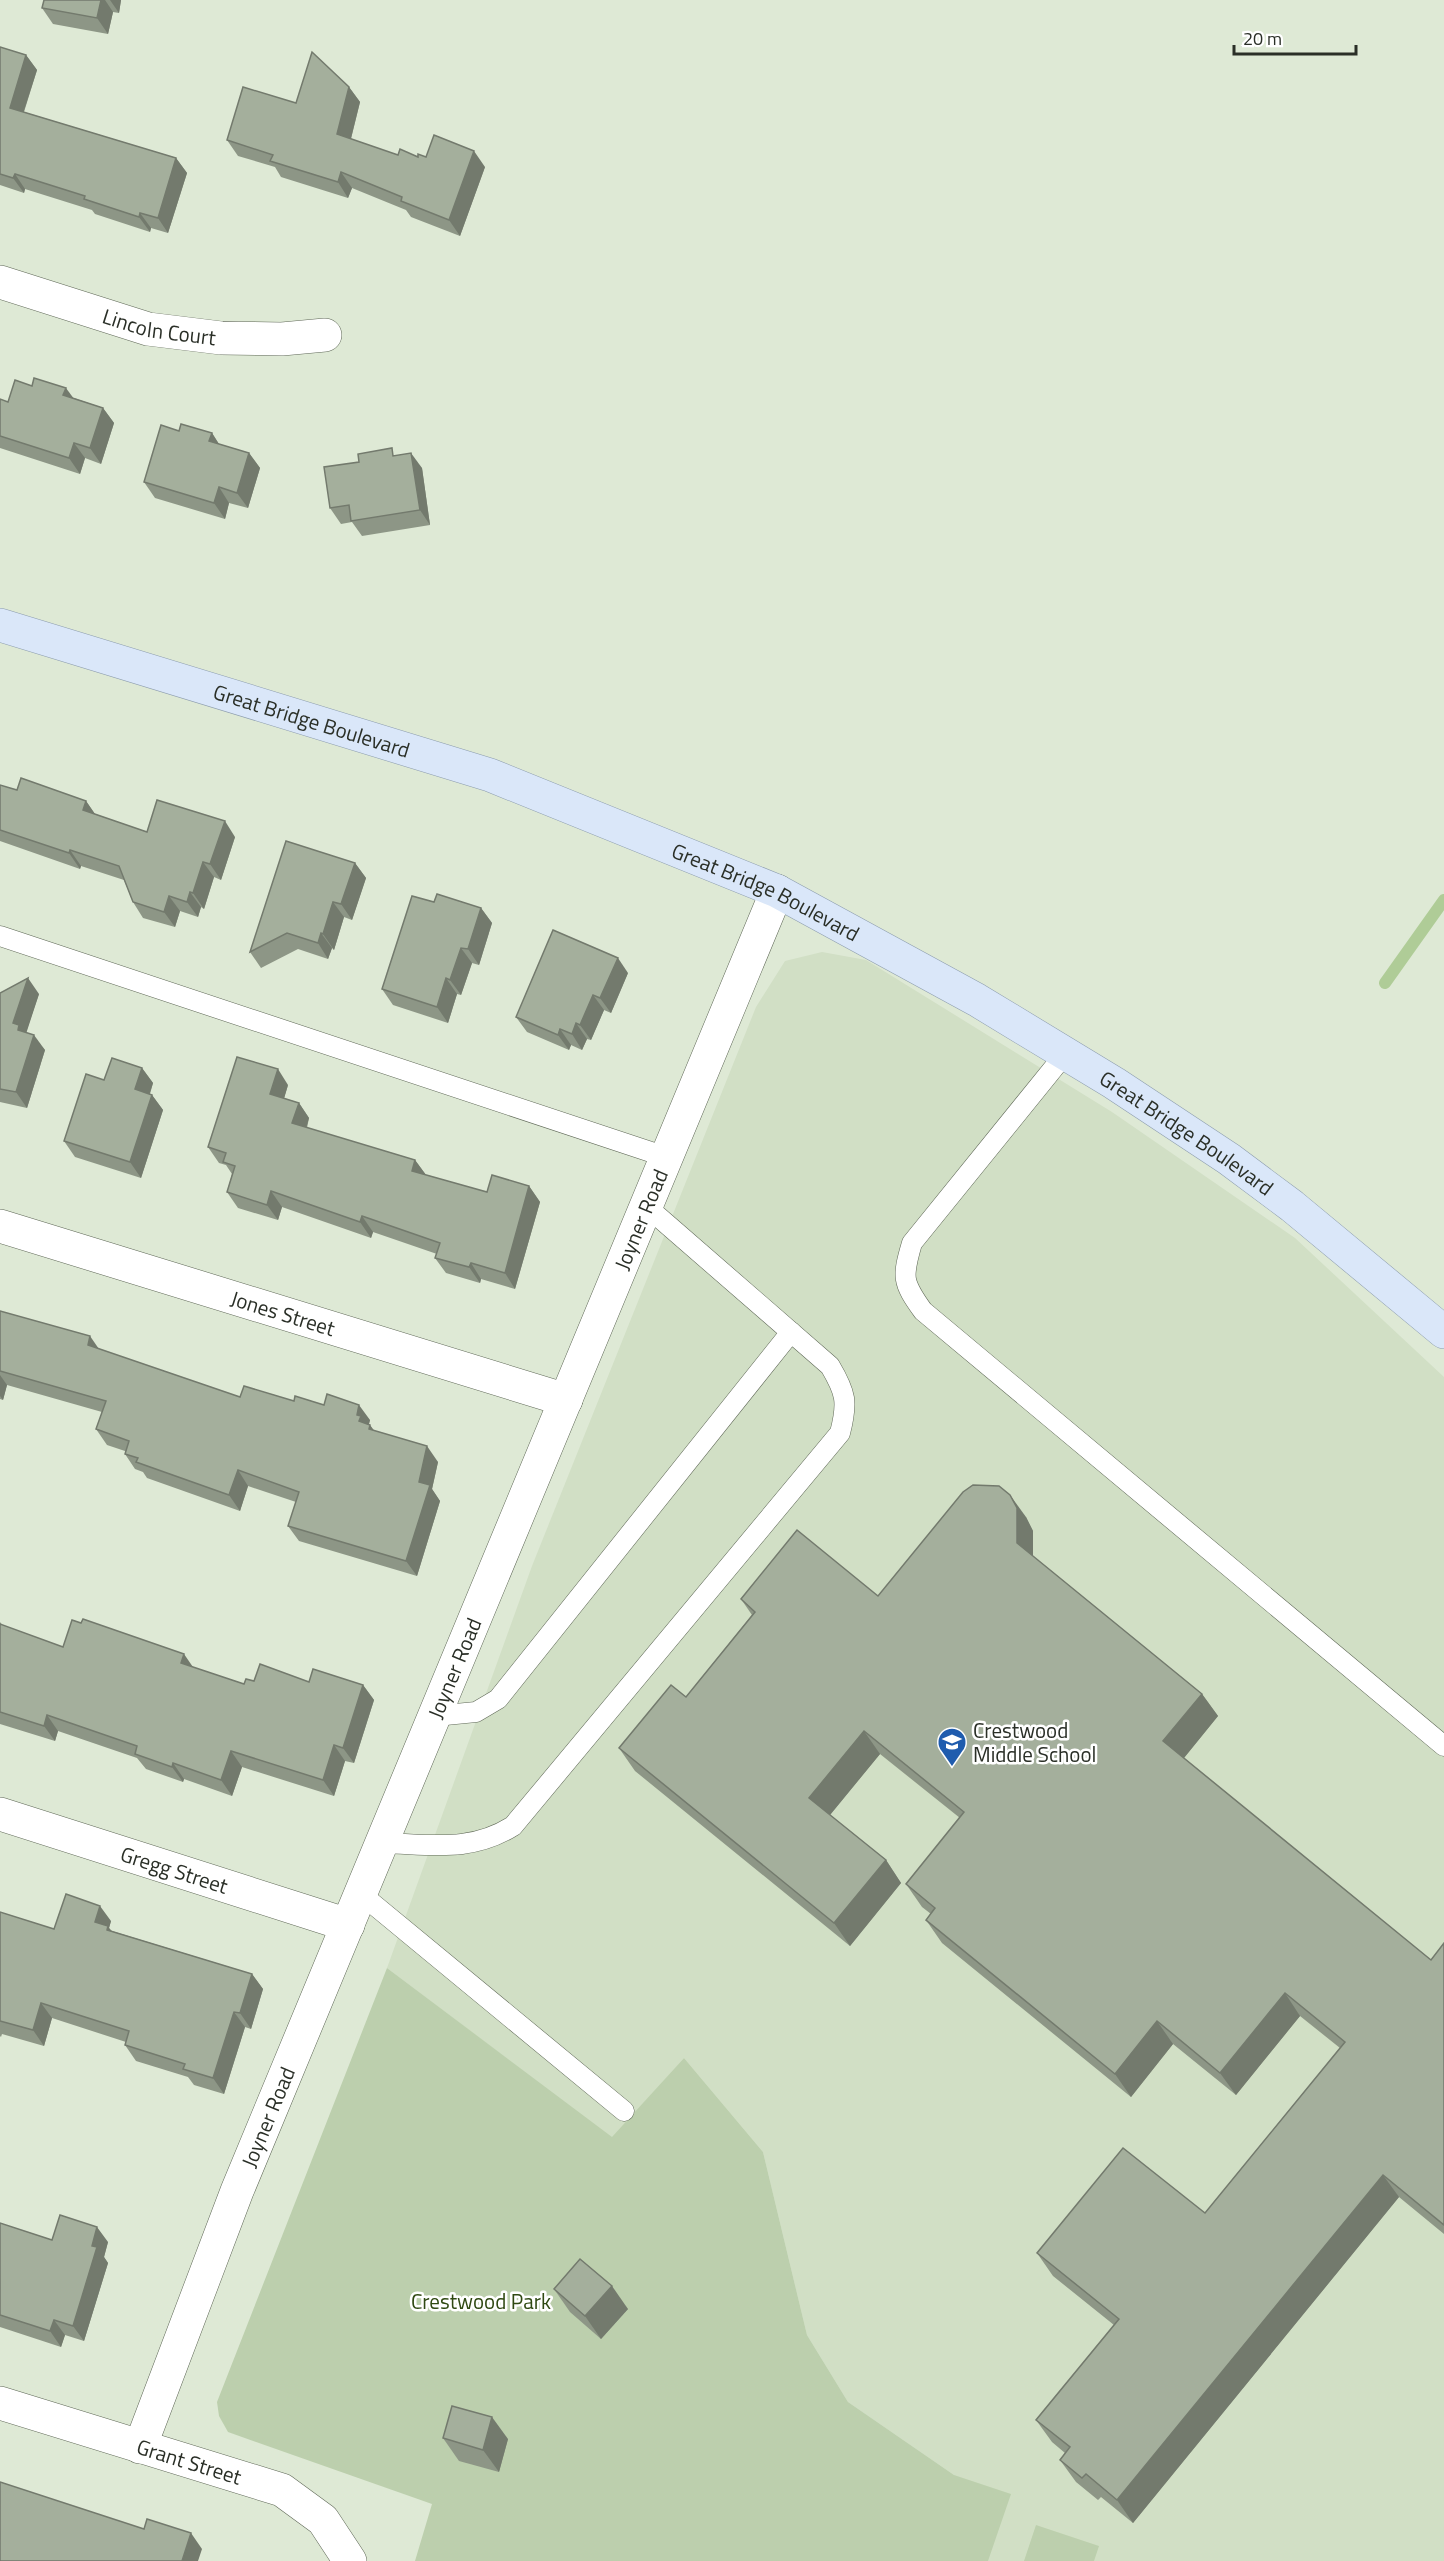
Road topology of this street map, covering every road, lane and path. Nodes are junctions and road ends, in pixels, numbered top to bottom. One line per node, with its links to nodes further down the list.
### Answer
1 (0, 282): 2 (street, Lincoln Court)
2 (325, 335)
3 (0, 625): 4 (main road, Great Bridge Boulevard)
4 (777, 891): 6 (main road, Great Bridge Boulevard); 7 (street, Joyner Road)
5 (0, 936): 7 (lane)
6 (1065, 1054): 11 (main road, Great Bridge Boulevard); 14 (lane)
7 (666, 1157): 8 (street, Joyner Road)
8 (646, 1206): 10 (lane); 12 (street, Joyner Road)
9 (0, 1226): 12 (street, Jones Street)
10 (791, 1332): 13 (lane); 16 (lane)
11 (1444, 1332)
12 (566, 1400): 13 (street, Joyner Road)
13 (435, 1716): 16 (street, Joyner Road)
14 (1444, 1746)
15 (0, 1814): 18 (street, Gregg Street)
16 (382, 1843): 17 (street, Joyner Road)
17 (361, 1894): 18 (street, Joyner Road); 19 (lane)
18 (348, 1924): 21 (street, Joyner Road)
19 (624, 2111)
20 (0, 2403): 21 (street, Grant Street)
21 (140, 2447): 22 (street, Grant Street)
22 (350, 2561)

